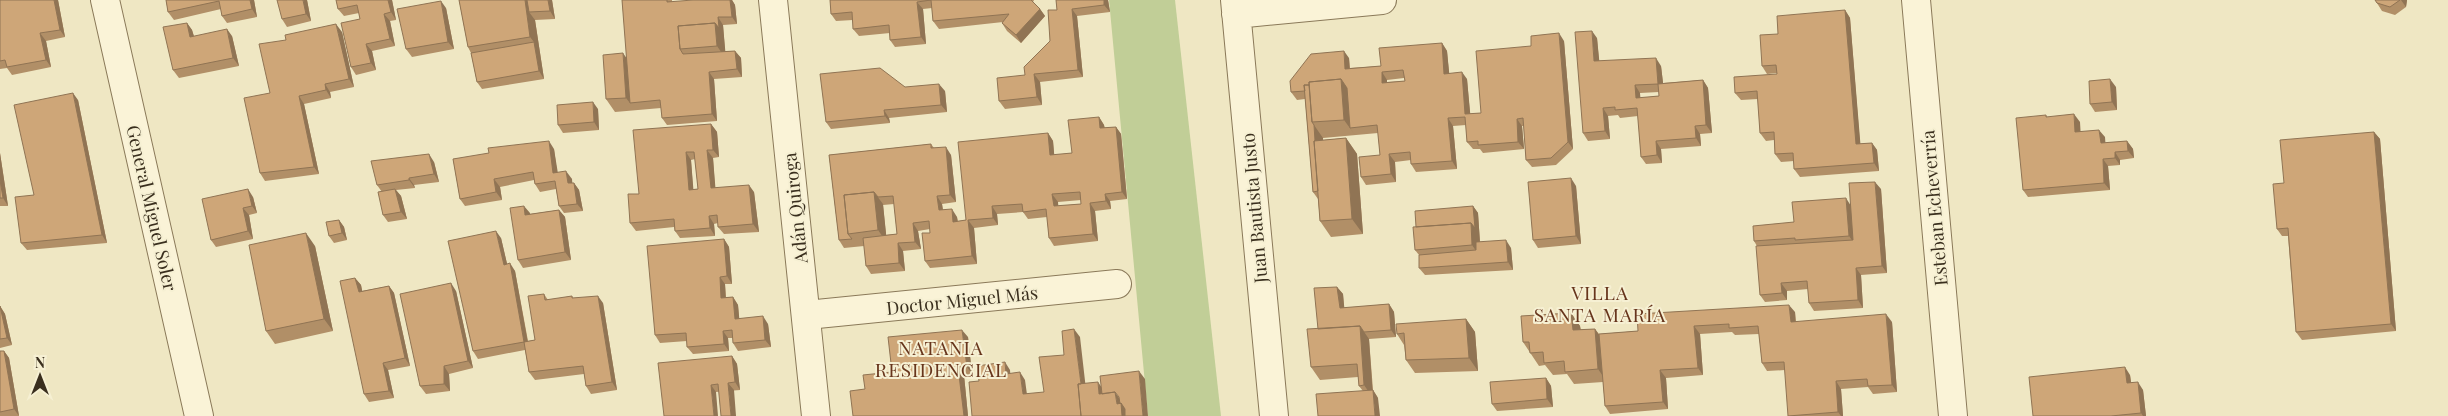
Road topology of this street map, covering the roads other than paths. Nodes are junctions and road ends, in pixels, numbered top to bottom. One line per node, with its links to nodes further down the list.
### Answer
1 (105, 0): 8 (street, General Miguel Soler)
2 (773, 0): 7 (street, Adán Quiroga)
3 (1382, 0): 5 (street)
4 (1916, 0): 11 (street, Esteban Echeverría)
5 (1235, 7): 10 (street, Juan Bautista Justo)
6 (1117, 284): 7 (street, Doctor Miguel Más)
7 (807, 315): 9 (street, Adán Quiroga)
8 (198, 416)
9 (816, 416)
10 (1274, 416)
11 (1953, 416)

